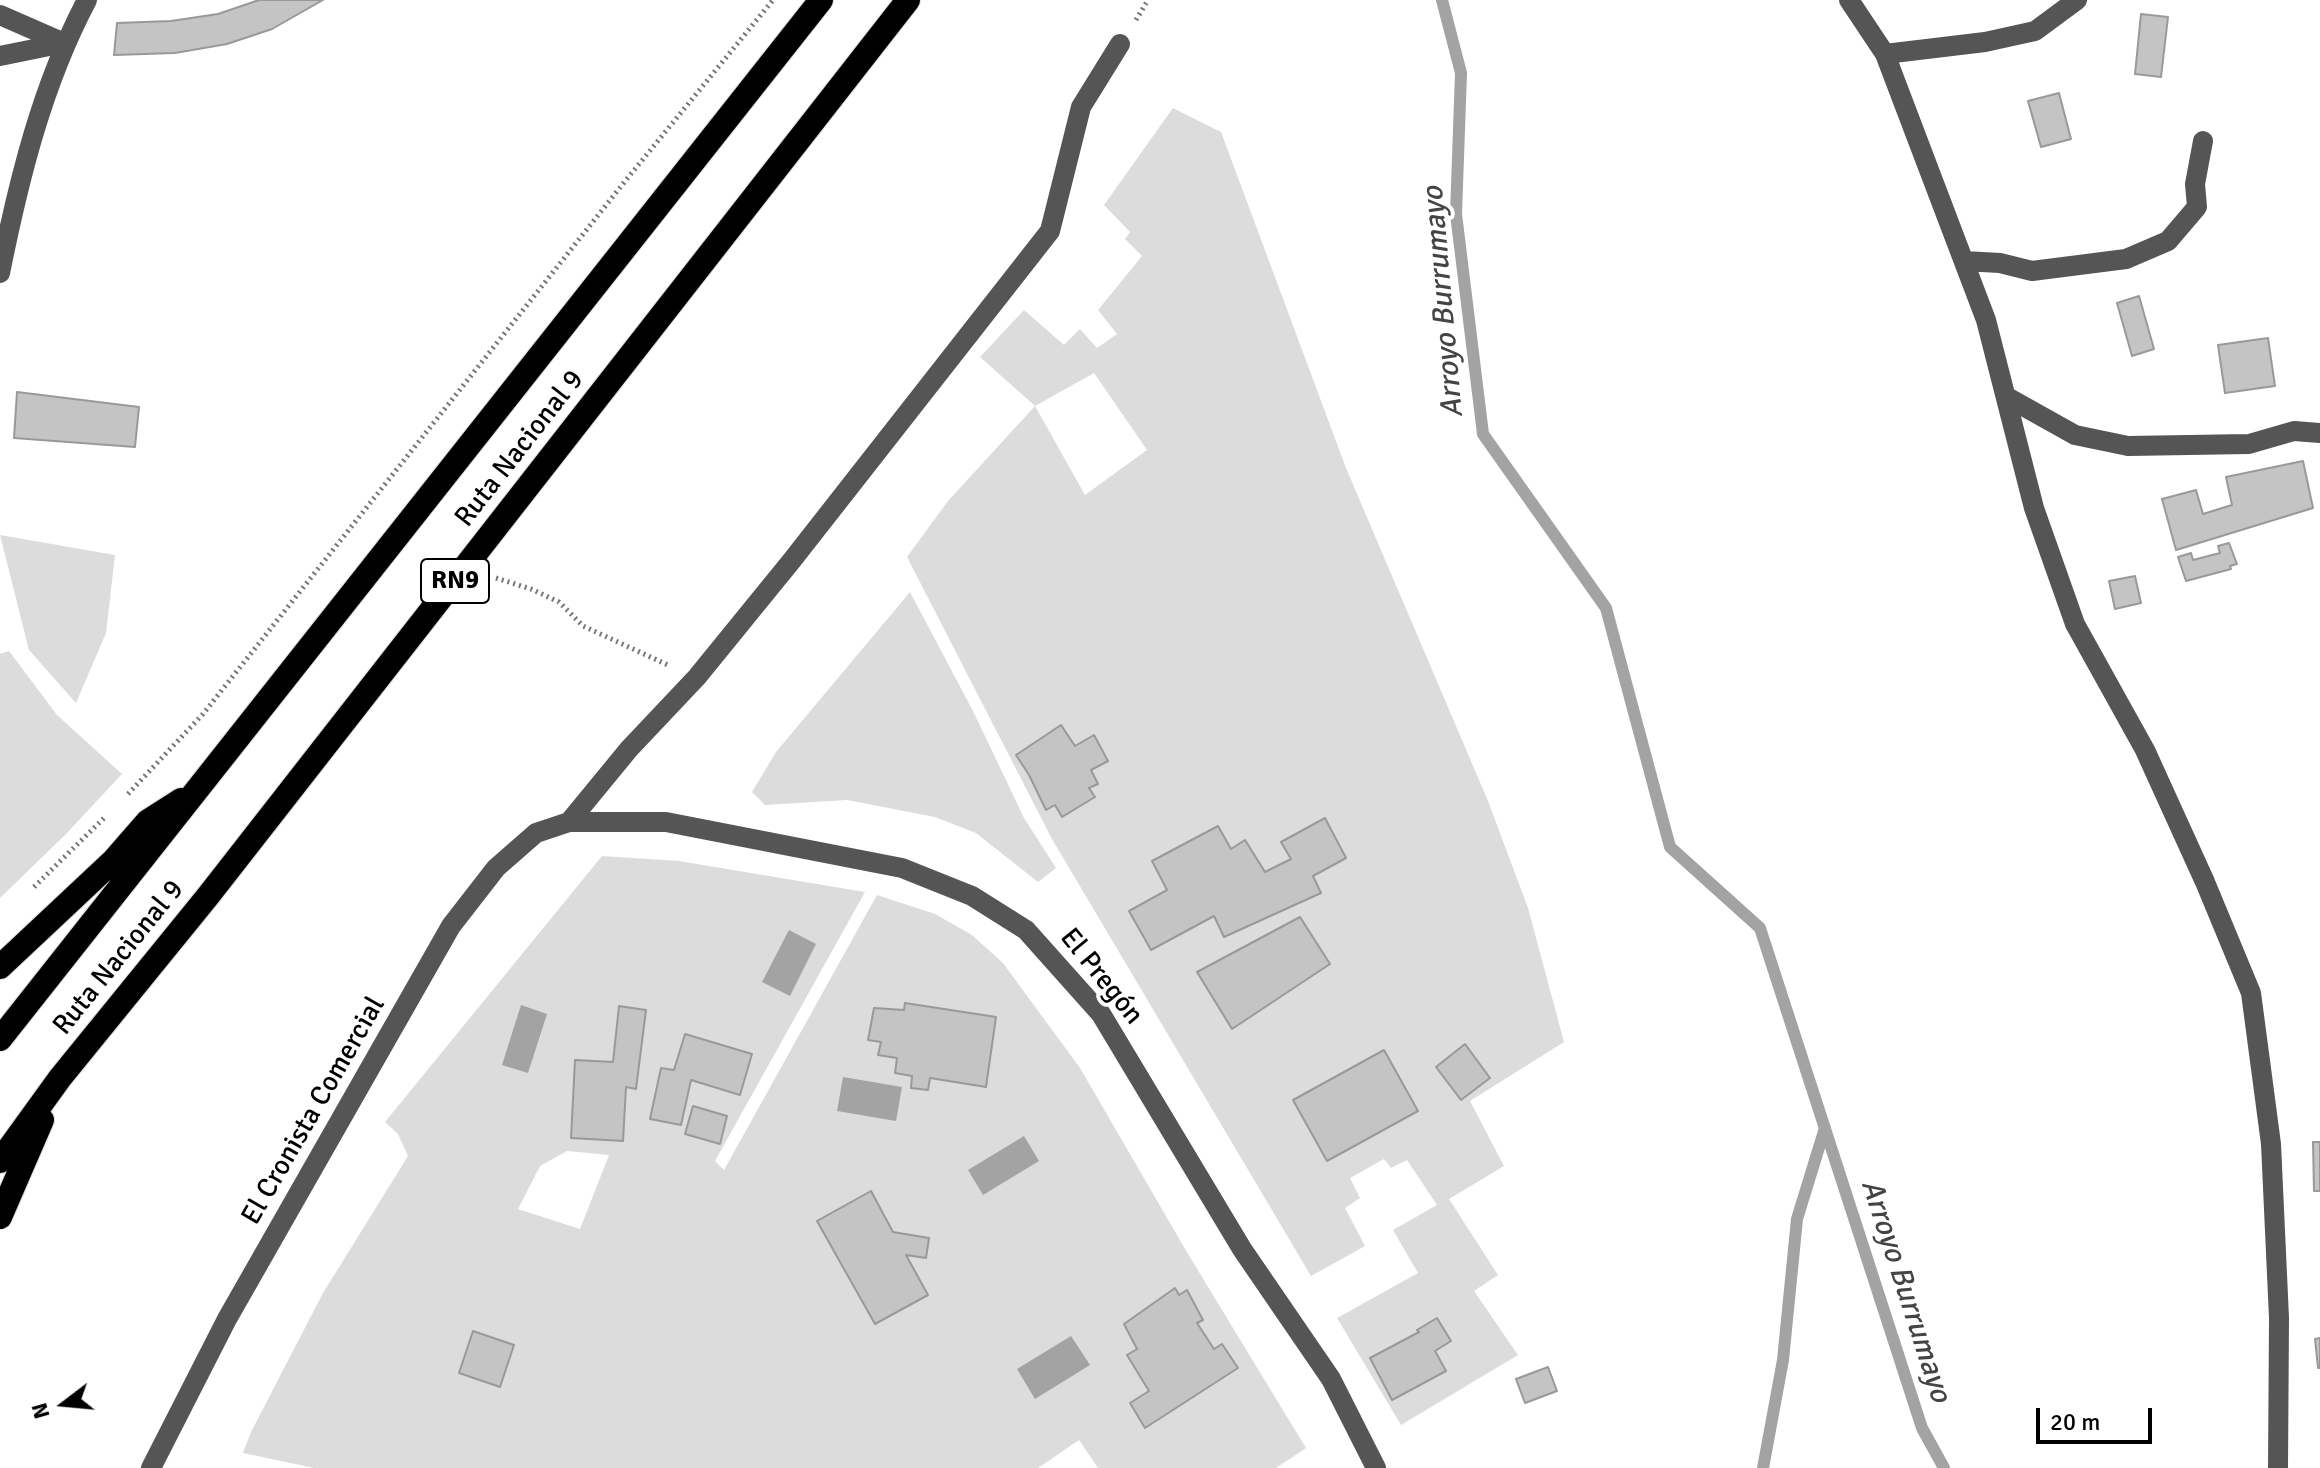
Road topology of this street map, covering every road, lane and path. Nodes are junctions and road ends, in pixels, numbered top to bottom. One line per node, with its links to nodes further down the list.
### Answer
1 (87, 0): 8 (street)
2 (773, 0): 20 (path)
3 (821, 0): 19 (highway, Ruta Nacional 9 / RN9)
4 (908, 0): 17 (highway, Ruta Nacional 9 / RN9)
5 (1849, 0): 10 (street)
6 (2077, 0): 10 (street)
7 (0, 15): 8 (street)
8 (64, 43): 11 (street); 14 (street)
9 (1120, 44): 18 (street)
10 (1885, 54): 13 (street)
11 (0, 56)
12 (2203, 141): 13 (street)
13 (1964, 261): 15 (street)
14 (0, 273)
15 (2007, 397): 16 (street); 31 (street)
16 (2320, 433)
17 (464, 569): 18 (path); 26 (highway, Ruta Nacional 9 / RN9)
18 (697, 677): 22 (street)
19 (196, 790): 24 (highway); 25 (highway, Ruta Nacional 9 / RN9)
20 (121, 802)
21 (110, 813): 23 (path)
22 (569, 822): 29 (street, El Cronista Comercial); 30 (street, El Pregón)
23 (24, 897)
24 (0, 967)
25 (0, 1039)
26 (60, 1078): 27 (highway, Ruta Nacional 9 / RN9); 28 (highway)
27 (0, 1161)
28 (0, 1217)
29 (151, 1468)
30 (1376, 1468)
31 (2278, 1468)

